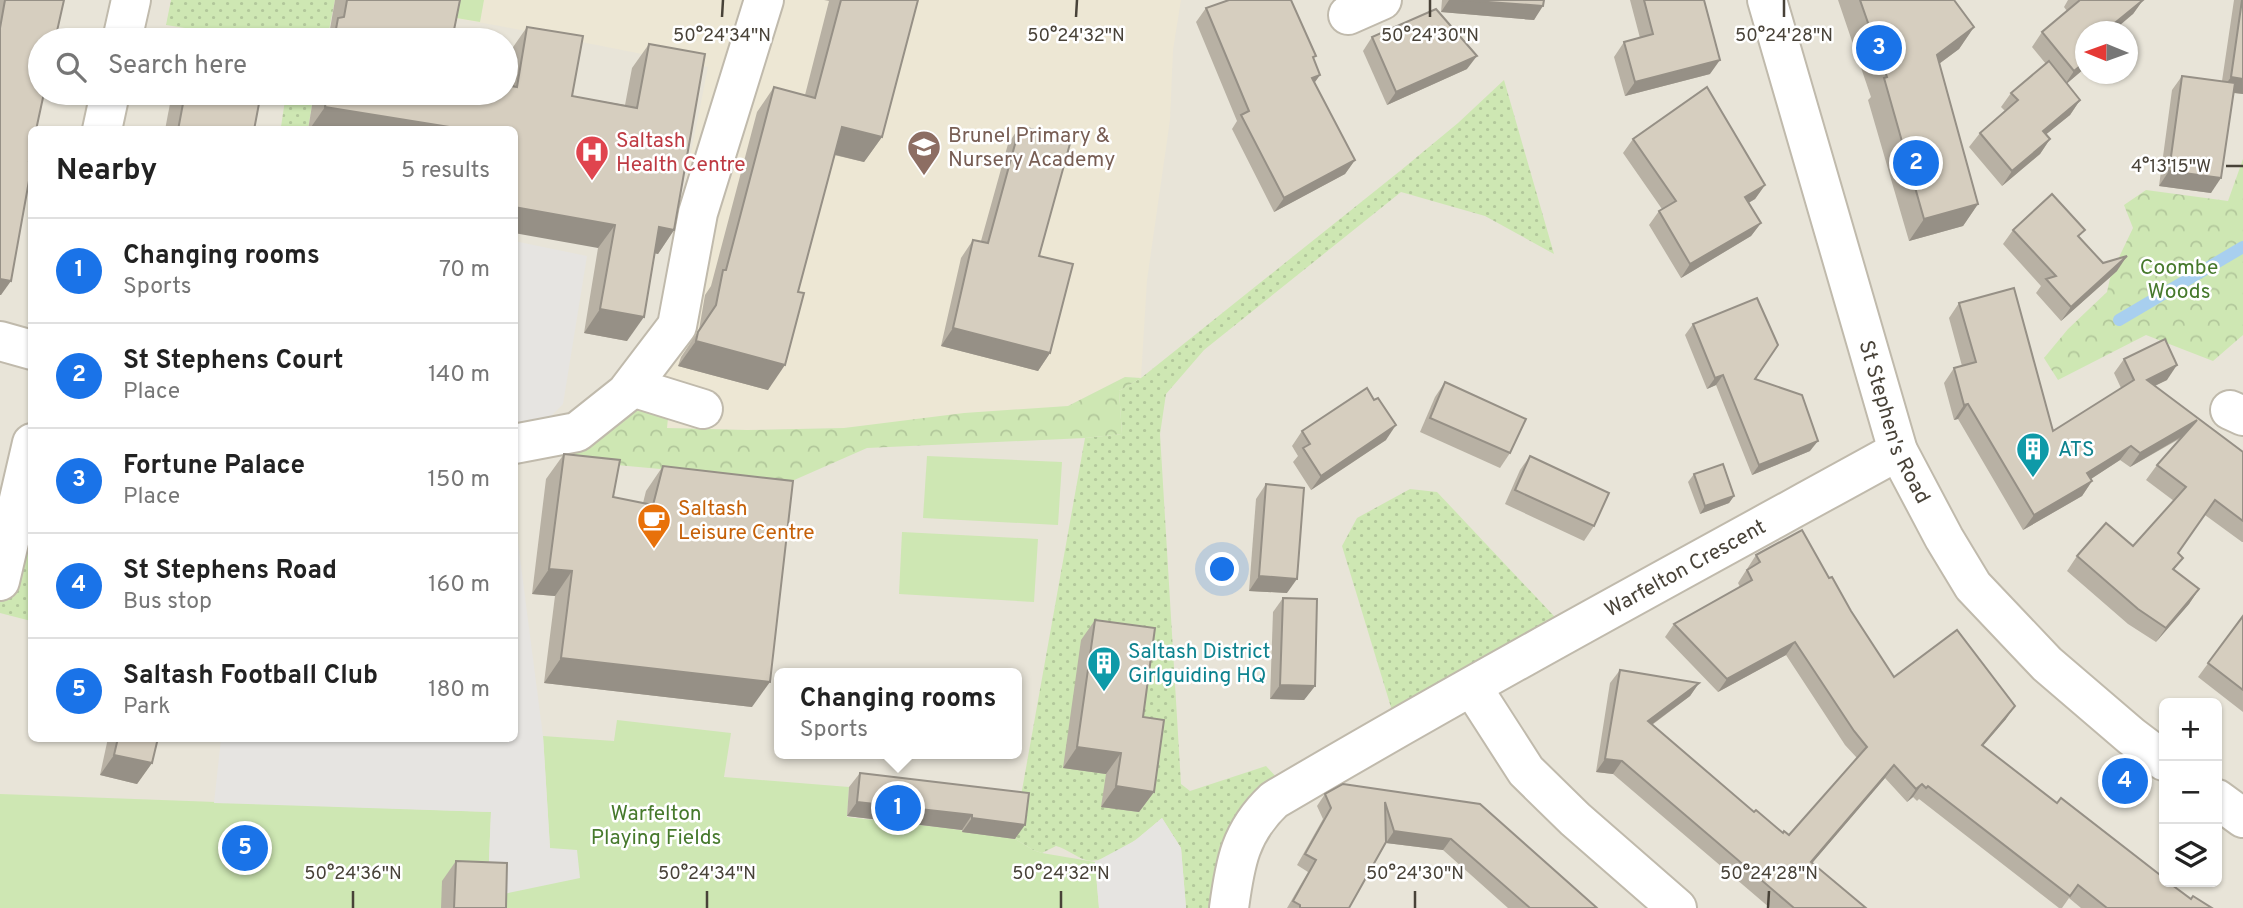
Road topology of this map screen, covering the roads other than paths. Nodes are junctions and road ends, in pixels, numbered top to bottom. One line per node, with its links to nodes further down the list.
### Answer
1 (131, 0): 4 (street)
2 (764, 0): 9 (street)
3 (1767, 0): 12 (street, St Stephen's Road)
4 (125, 28)
5 (107, 105): 6 (street)
6 (103, 126)
7 (0, 341): 8 (street)
8 (28, 349)
9 (632, 387): 10 (street); 11 (street)
10 (703, 409)
11 (518, 443)
12 (1898, 451): 15 (street, Warfelton Crescent); 16 (street, St Stephen's Road)
13 (28, 460): 14 (street)
14 (0, 581)
15 (1472, 687): 19 (street, Warfelton Crescent); 20 (street)
16 (2159, 757)
17 (2222, 803): 18 (street)
18 (2243, 818)
19 (1229, 908)
20 (1677, 908)

